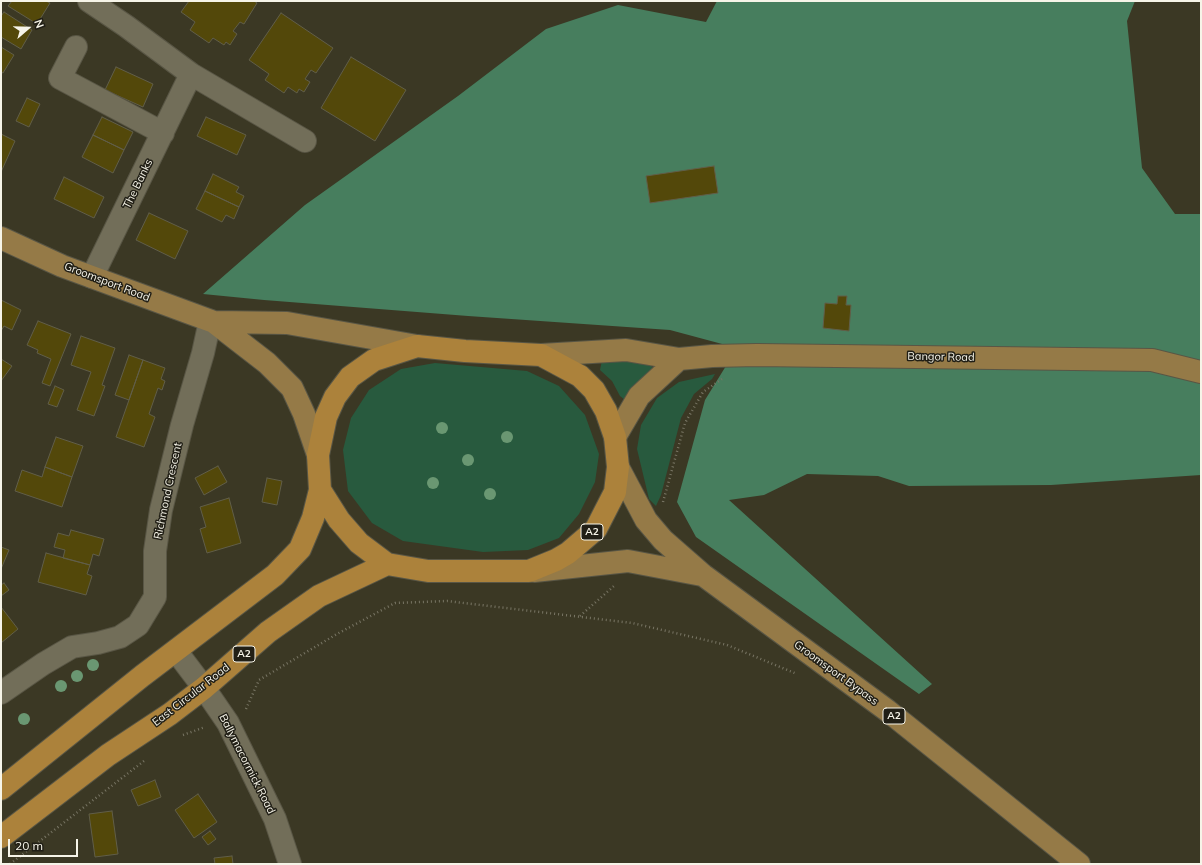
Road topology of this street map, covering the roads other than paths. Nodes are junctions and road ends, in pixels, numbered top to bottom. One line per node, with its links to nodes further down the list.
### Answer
1 (89, 1): 3 (street)
2 (76, 46): 4 (street)
3 (187, 83): 4 (street, The Banks); 5 (street)
4 (163, 133): 7 (street, The Banks)
5 (305, 141)
6 (1, 238): 7 (main road, Groomsport Road)
7 (92, 277): 8 (main road, Groomsport Road)
8 (212, 321): 9 (main road); 14 (main road); 22 (street, Richmond Crescent)
9 (417, 346): 10 (highway, A2); 14 (highway, A2)
10 (541, 355): 11 (main road, Bangor Road); 13 (highway, A2)
11 (679, 359): 12 (main road, Bangor Road); 13 (main road)
12 (1201, 372)
13 (615, 437): 15 (highway, A2)
14 (318, 455): 16 (highway, A2)
15 (618, 467): 18 (highway, A2); 19 (main road, Groomsport Bypass / A2)
16 (320, 490): 17 (highway, A2); 20 (highway, A2)
17 (386, 564): 18 (highway, A2); 21 (highway, East Circular Road / A2)
18 (529, 571): 19 (main road, Groomsport Bypass / A2)
19 (703, 575): 26 (main road, Groomsport Bypass / A2)
20 (176, 651): 21 (street, Ballymacormick Road); 23 (highway, A2)
21 (204, 688): 24 (highway, East Circular Road / A2); 25 (street, Ballymacormick Road)
22 (1, 693)
23 (1, 788)
24 (1, 837)
25 (290, 864)
26 (1079, 864)

